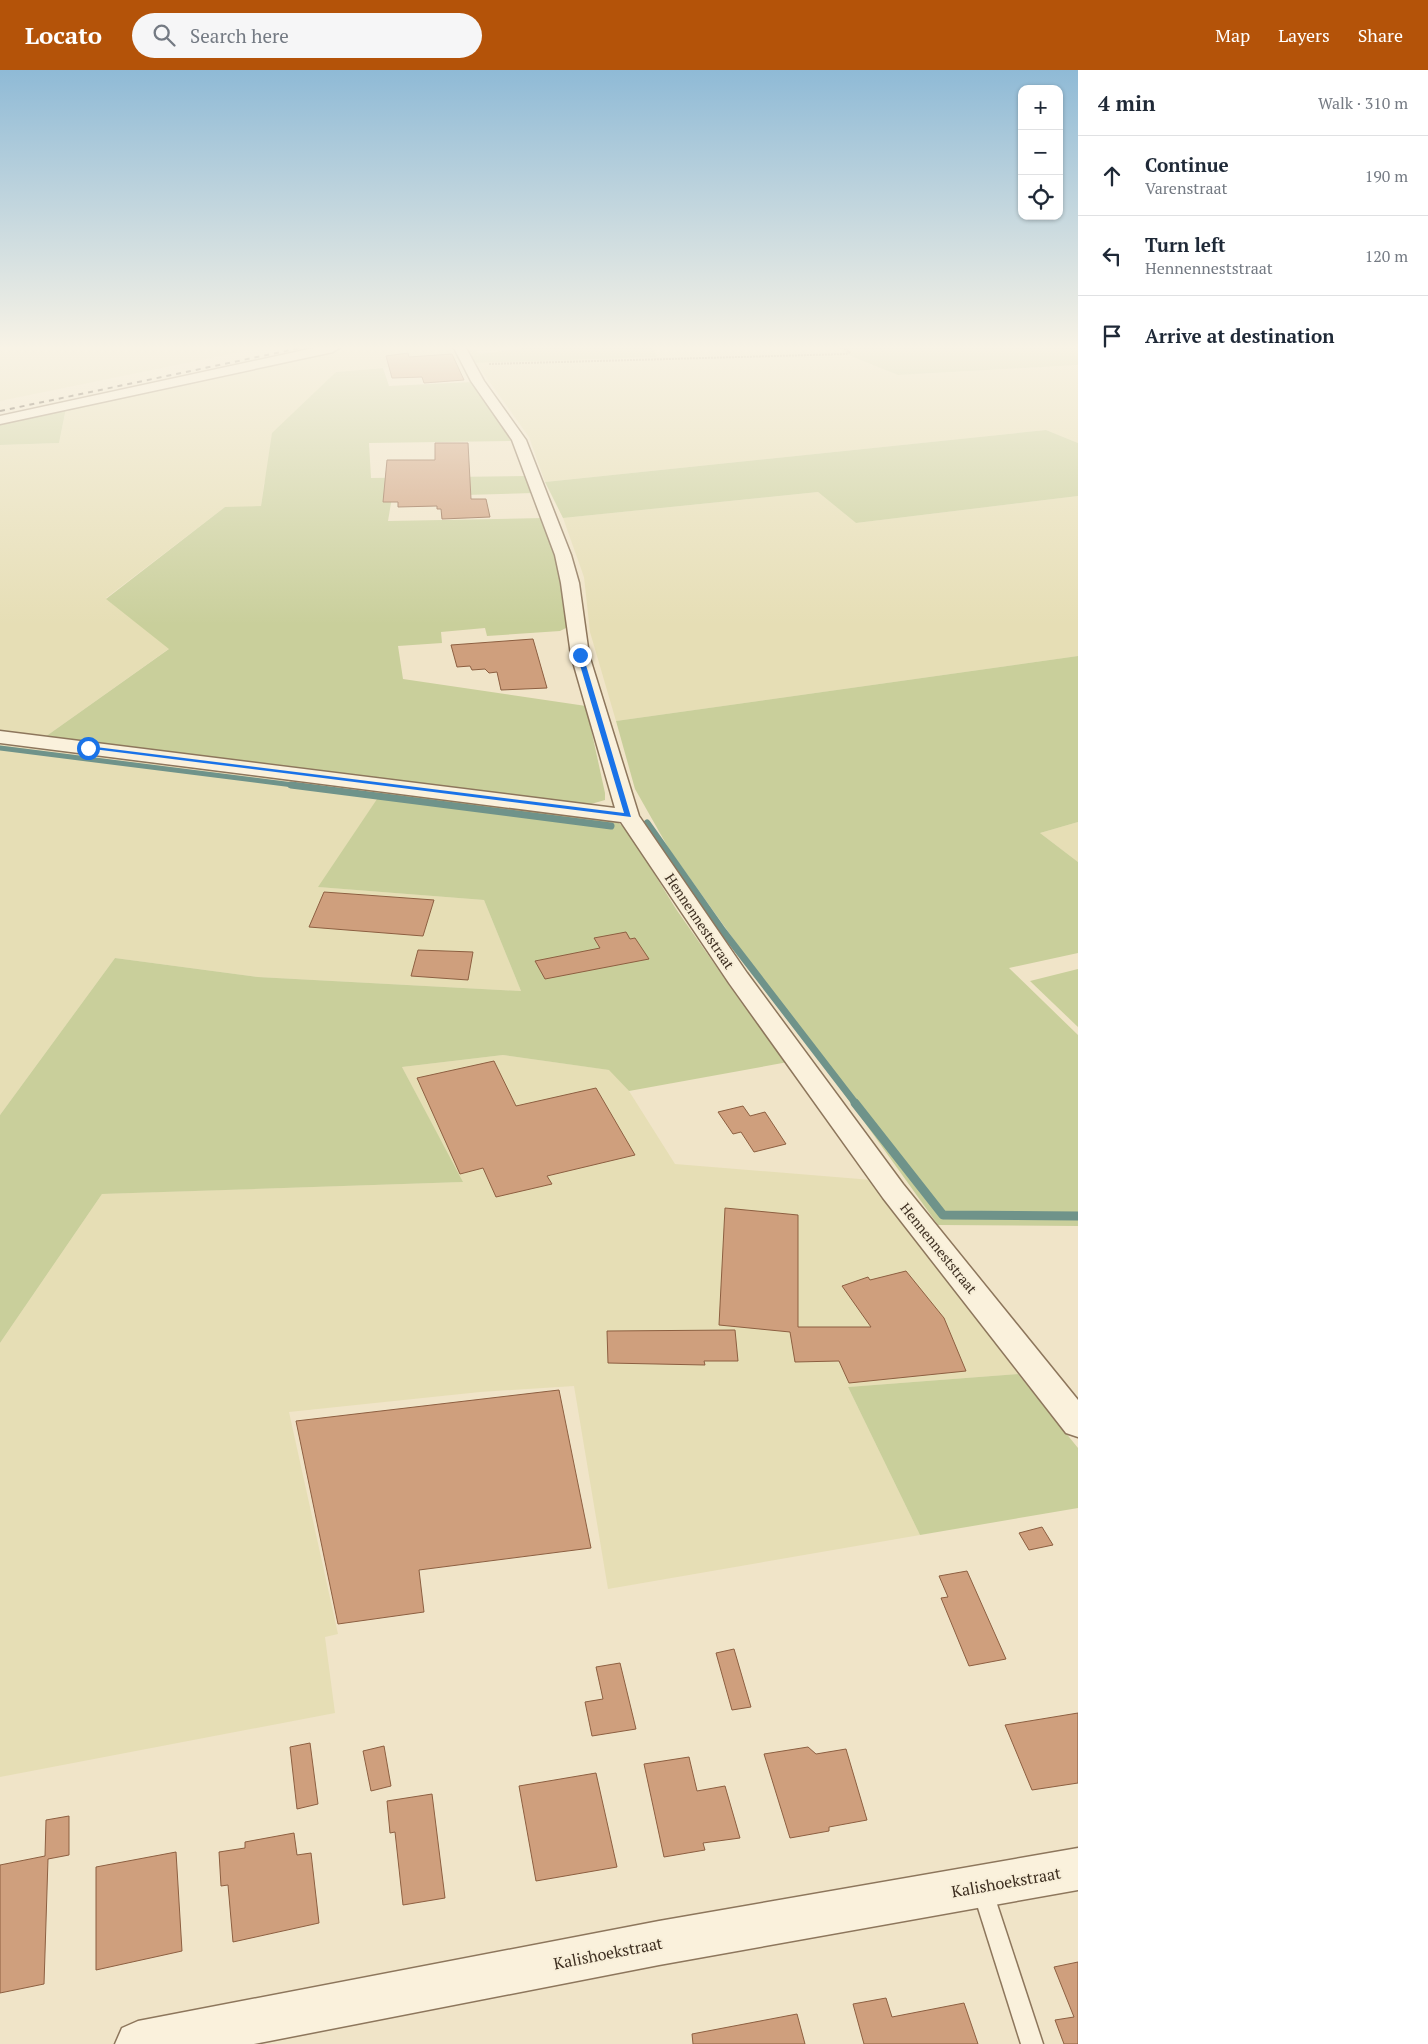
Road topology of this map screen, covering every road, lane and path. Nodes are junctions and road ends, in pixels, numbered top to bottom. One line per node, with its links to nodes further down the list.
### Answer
1 (519, 440): 3 (street, Hennenneststraat)
2 (0, 737): 3 (street)
3 (628, 816): 4 (street, Hennenneststraat)
4 (1078, 1424)
5 (1078, 1870): 6 (street, Kalishoekstraat)
6 (981, 1887): 7 (street, Kalishoekstraat); 8 (lane)
7 (138, 2044)
8 (1032, 2044)

